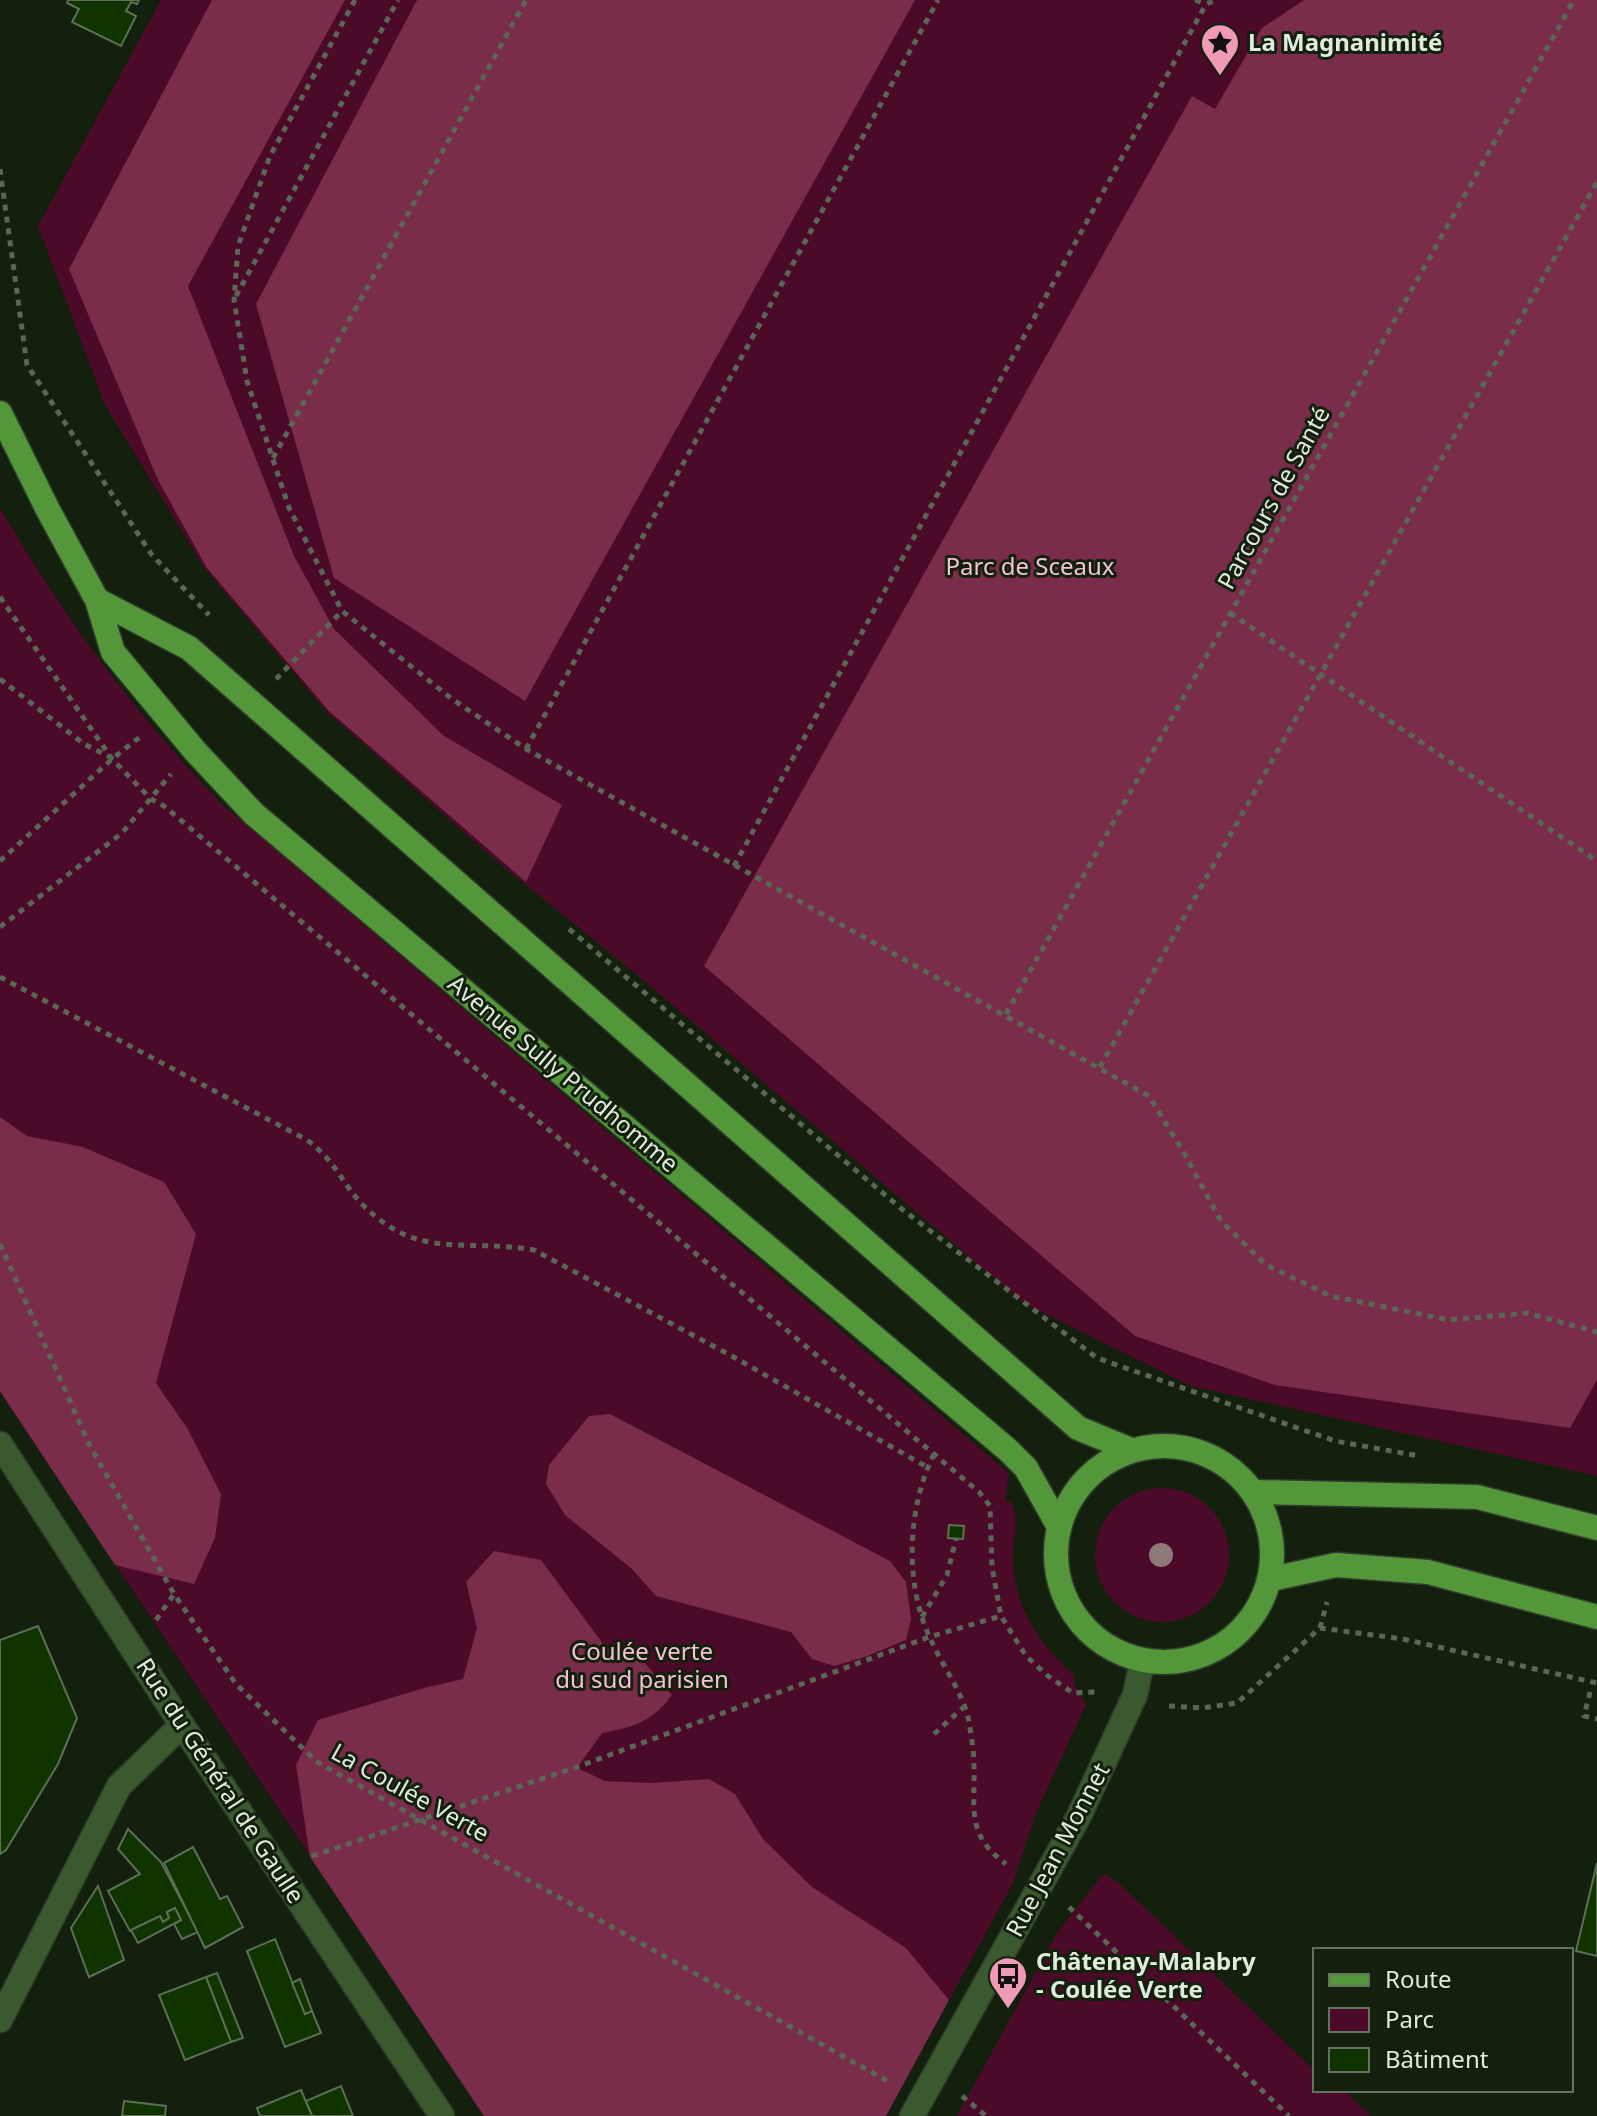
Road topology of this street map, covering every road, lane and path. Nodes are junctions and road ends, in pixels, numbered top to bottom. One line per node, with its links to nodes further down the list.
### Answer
1 (355, 0): 11 (path)
2 (398, 0): 11 (path)
3 (526, 0): 13 (path)
4 (938, 0): 25 (path)
5 (1195, 0): 8 (path)
6 (1216, 0): 8 (path)
7 (1574, 0): 17 (path, Parcours de Santé)
8 (1206, 4): 31 (path)
9 (0, 169): 18 (path)
10 (1597, 182): 20 (path)
11 (234, 300): 13 (path)
12 (0, 413): 15 (main road, Avenue Sully Prudhomme)
13 (273, 458): 16 (path)
14 (0, 597): 26 (path)
15 (97, 600): 41 (main road); 45 (main road, Avenue Sully Prudhomme)
16 (342, 611): 22 (path); 25 (path)
17 (1230, 613): 20 (path); 35 (path, Parcours de Santé)
18 (216, 622)
19 (265, 671): 22 (path)
20 (1320, 674): 30 (path); 36 (path)
21 (0, 679): 26 (path)
22 (274, 681): 23 (path)
23 (267, 687)
24 (144, 734): 26 (path)
25 (526, 749): 31 (path)
26 (112, 759): 28 (path); 29 (path)
27 (174, 769): 28 (path)
28 (151, 799): 33 (path); 42 (path)
29 (0, 861)
30 (1597, 861)
31 (734, 866): 35 (path)
32 (565, 925): 39 (path)
33 (0, 927)
34 (0, 977): 43 (path)
35 (1006, 1014): 36 (path)
36 (1100, 1067): 38 (path)
37 (0, 1244): 64 (path, La Coulée Verte)
38 (1597, 1332)
39 (1335, 1441)
40 (0, 1444): 62 (street, Rue du Général de Gaulle)
41 (1131, 1450): 44 (main road); 45 (main road)
42 (934, 1454): 43 (path); 50 (path)
43 (927, 1467): 51 (path)
44 (1255, 1492): 46 (main road); 48 (main road)
45 (1058, 1525): 55 (main road)
46 (1597, 1528)
47 (956, 1539): 51 (path)
48 (1271, 1579): 52 (main road); 55 (main road)
49 (1330, 1593): 53 (path)
50 (1001, 1616): 54 (path); 57 (path)
51 (921, 1617): 54 (path)
52 (1597, 1617)
53 (1320, 1628): 56 (path); 60 (path)
54 (929, 1637): 59 (path); 64 (path)
55 (1142, 1661): 72 (street, Rue Jean Monnet)
56 (1597, 1683)
57 (1086, 1691)
58 (1590, 1692): 61 (path)
59 (964, 1707): 63 (path); 65 (path)
60 (1175, 1708)
61 (1597, 1719)
62 (182, 1725): 66 (street, Rue du Général de Gaulle); 68 (street)
63 (934, 1734)
64 (419, 1821): 66 (path); 69 (path, La Coulée Verte)
65 (1006, 1864)
66 (277, 1868): 71 (street, Rue du Général de Gaulle)
67 (1067, 1905): 74 (path)
68 (0, 2020)
69 (895, 2085)
70 (960, 2095): 73 (path)
71 (442, 2116)
72 (912, 2116)
73 (986, 2116)
74 (1289, 2116)

